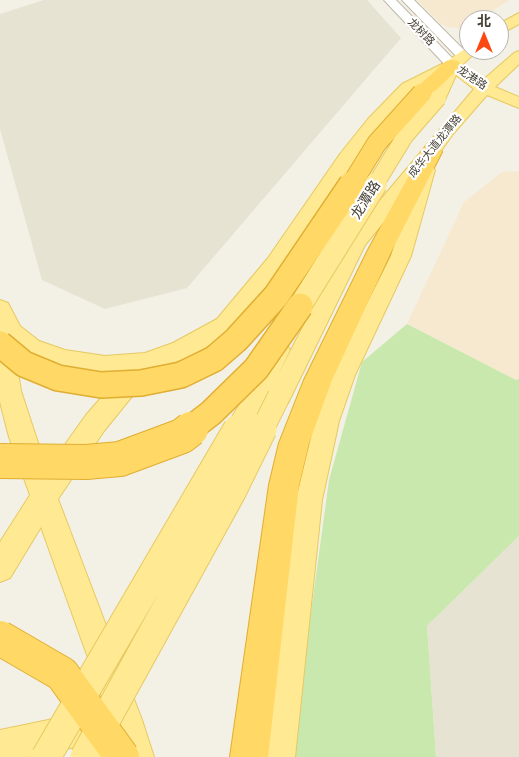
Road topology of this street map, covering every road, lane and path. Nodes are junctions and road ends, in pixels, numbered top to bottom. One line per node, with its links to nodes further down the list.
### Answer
1 (390, 0): 4 (street, 龙树路)
2 (408, 0): 4 (street, 龙树路)
3 (519, 56): 4 (main road, 成华大道龙潭路)
4 (479, 65): 5 (main road, 龙港路); 5 (main road, 成华大道龙潭路); 6 (highway); 14 (main road)
5 (484, 88): 7 (main road, 龙港路); 8 (main road, 成华大道龙潭路)
6 (430, 95): 10 (main road, 龙潭路, bridge); 13 (highway, bridge)
7 (519, 102)
8 (432, 152): 9 (highway); 26 (main road, 成华大道龙潭路)
9 (369, 246): 22 (main road, bridge); 25 (highway)
10 (300, 306): 15 (highway, bridge); 21 (main road, 龙潭路, bridge)
11 (0, 309): 14 (main road)
12 (0, 328): 16 (main road)
13 (0, 344)
14 (145, 363): 16 (main road)
15 (0, 461)
16 (45, 496): 17 (main road); 19 (main road)
17 (0, 568)
18 (0, 638): 23 (highway, bridge)
19 (126, 720): 20 (main road); 24 (main road)
20 (0, 747)
21 (46, 757)
22 (85, 757)
23 (122, 757)
24 (137, 757)
25 (249, 757)
26 (278, 757)

